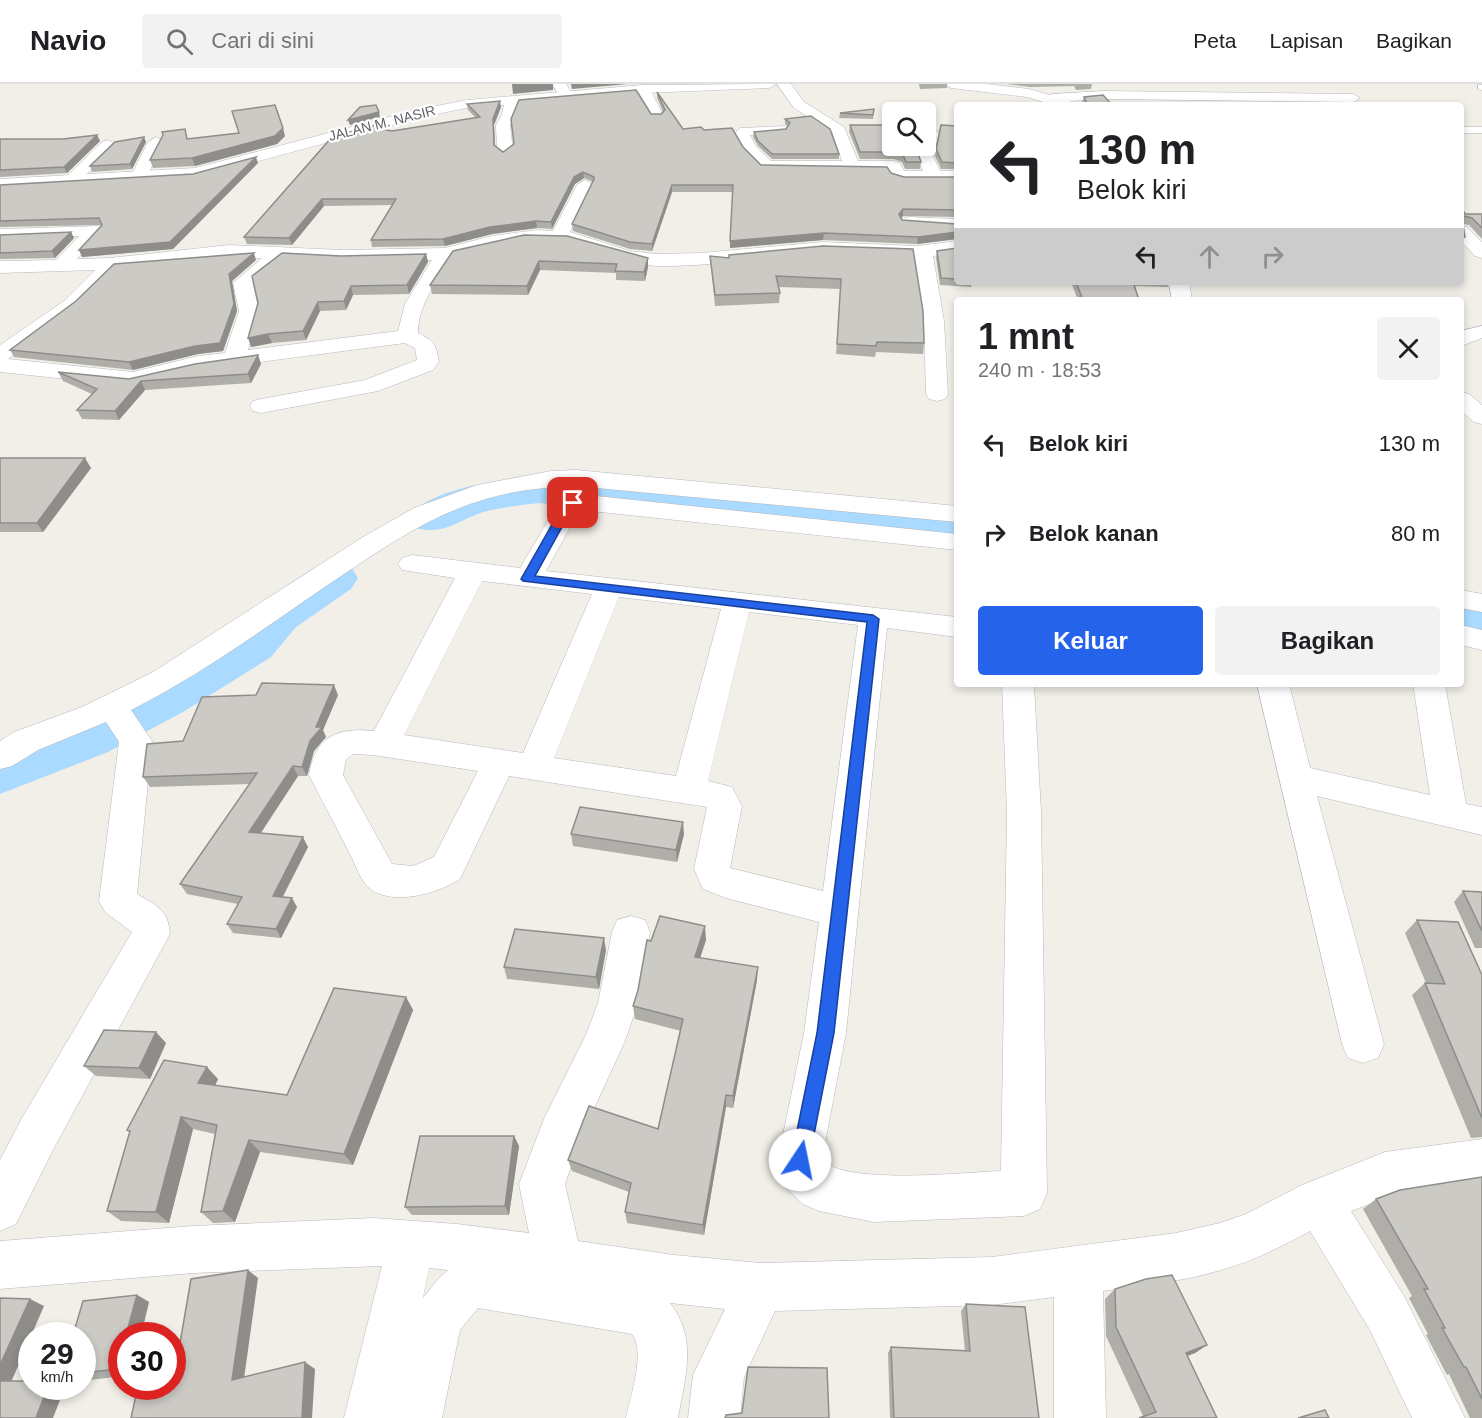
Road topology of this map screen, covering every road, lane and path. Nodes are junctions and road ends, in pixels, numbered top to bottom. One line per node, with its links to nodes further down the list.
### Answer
1 (769, 84): 4 (street, JALAN M. NASIR)
2 (784, 84): 14 (street)
3 (951, 84): 9 (street)
4 (643, 89): 5 (street, JALAN M. NASIR); 13 (street)
5 (562, 90): 10 (street, JALAN M. NASIR)
6 (1117, 90): 7 (street); 9 (street)
7 (1173, 91): 12 (street)
8 (1353, 98): 12 (street)
9 (1053, 99): 11 (street)
10 (512, 100): 21 (street); 24 (street, JALAN M. NASIR)
11 (1060, 102)
12 (1226, 102)
13 (656, 115)
14 (831, 125): 15 (street); 23 (street)
15 (851, 126)
16 (1481, 127): 18 (lane)
17 (781, 129): 23 (street)
18 (1464, 130)
19 (156, 142): 24 (street)
20 (107, 145): 27 (street)
21 (505, 151)
22 (925, 156): 26 (street)
23 (852, 166): 26 (street)
24 (139, 176): 27 (street, JALAN M. NASIR)
25 (954, 176): 26 (street)
26 (934, 177)
27 (74, 179): 28 (street, JALAN M. NASIR)
28 (0, 184)
29 (585, 185): 34 (street)
30 (909, 222): 31 (street)
31 (954, 224)
32 (0, 234): 41 (street)
33 (1464, 234): 38 (street)
34 (559, 236): 37 (street); 39 (street)
35 (954, 247): 37 (street)
36 (282, 252): 39 (street); 40 (street); 47 (street)
37 (917, 252): 49 (street)
38 (1482, 252)
39 (446, 254): 44 (street)
40 (110, 264): 41 (street); 46 (street)
41 (61, 266): 42 (street)
42 (0, 267)
43 (1482, 332): 45 (street)
44 (408, 336): 47 (street); 51 (street)
45 (1464, 338)
46 (0, 355)
47 (234, 360): 48 (street)
48 (0, 365)
49 (937, 394)
50 (1464, 402): 52 (street)
51 (261, 406)
52 (1482, 417)
53 (954, 514): 69 (street)
54 (954, 542): 57 (street)
55 (412, 564): 56 (street)
56 (472, 572): 57 (street); 70 (street)
57 (527, 579): 58 (street)
58 (609, 587): 60 (street); 73 (street)
59 (1464, 600): 61 (street)
60 (737, 602): 62 (street); 75 (street)
61 (1482, 603)
62 (873, 619): 63 (street); 77 (street)
63 (954, 627)
64 (1464, 636): 65 (street)
65 (1482, 640)
66 (1018, 687): 77 (street)
67 (1274, 687): 74 (street)
68 (1430, 687): 76 (street)
69 (111, 706): 71 (street); 82 (street)
70 (383, 744): 72 (street); 72 (street)
71 (0, 757)
72 (499, 762): 73 (street)
73 (534, 767): 75 (street)
74 (1295, 778): 76 (street); 79 (street)
75 (688, 791): 77 (street)
76 (1466, 817)
77 (839, 911)
78 (631, 932): 84 (street)
79 (1363, 1044)
80 (1482, 1161): 81 (street)
81 (1318, 1201): 86 (street); 93 (street)
82 (0, 1208)
83 (411, 1243): 84 (street); 85 (street); 88 (street)
84 (558, 1260): 87 (street)
85 (0, 1266)
86 (1078, 1269): 87 (street); 92 (street)
87 (761, 1287): 91 (street)
88 (370, 1418)
89 (416, 1418): 90 (street)
90 (652, 1418)
91 (714, 1418)
92 (1080, 1418)
93 (1439, 1418)

